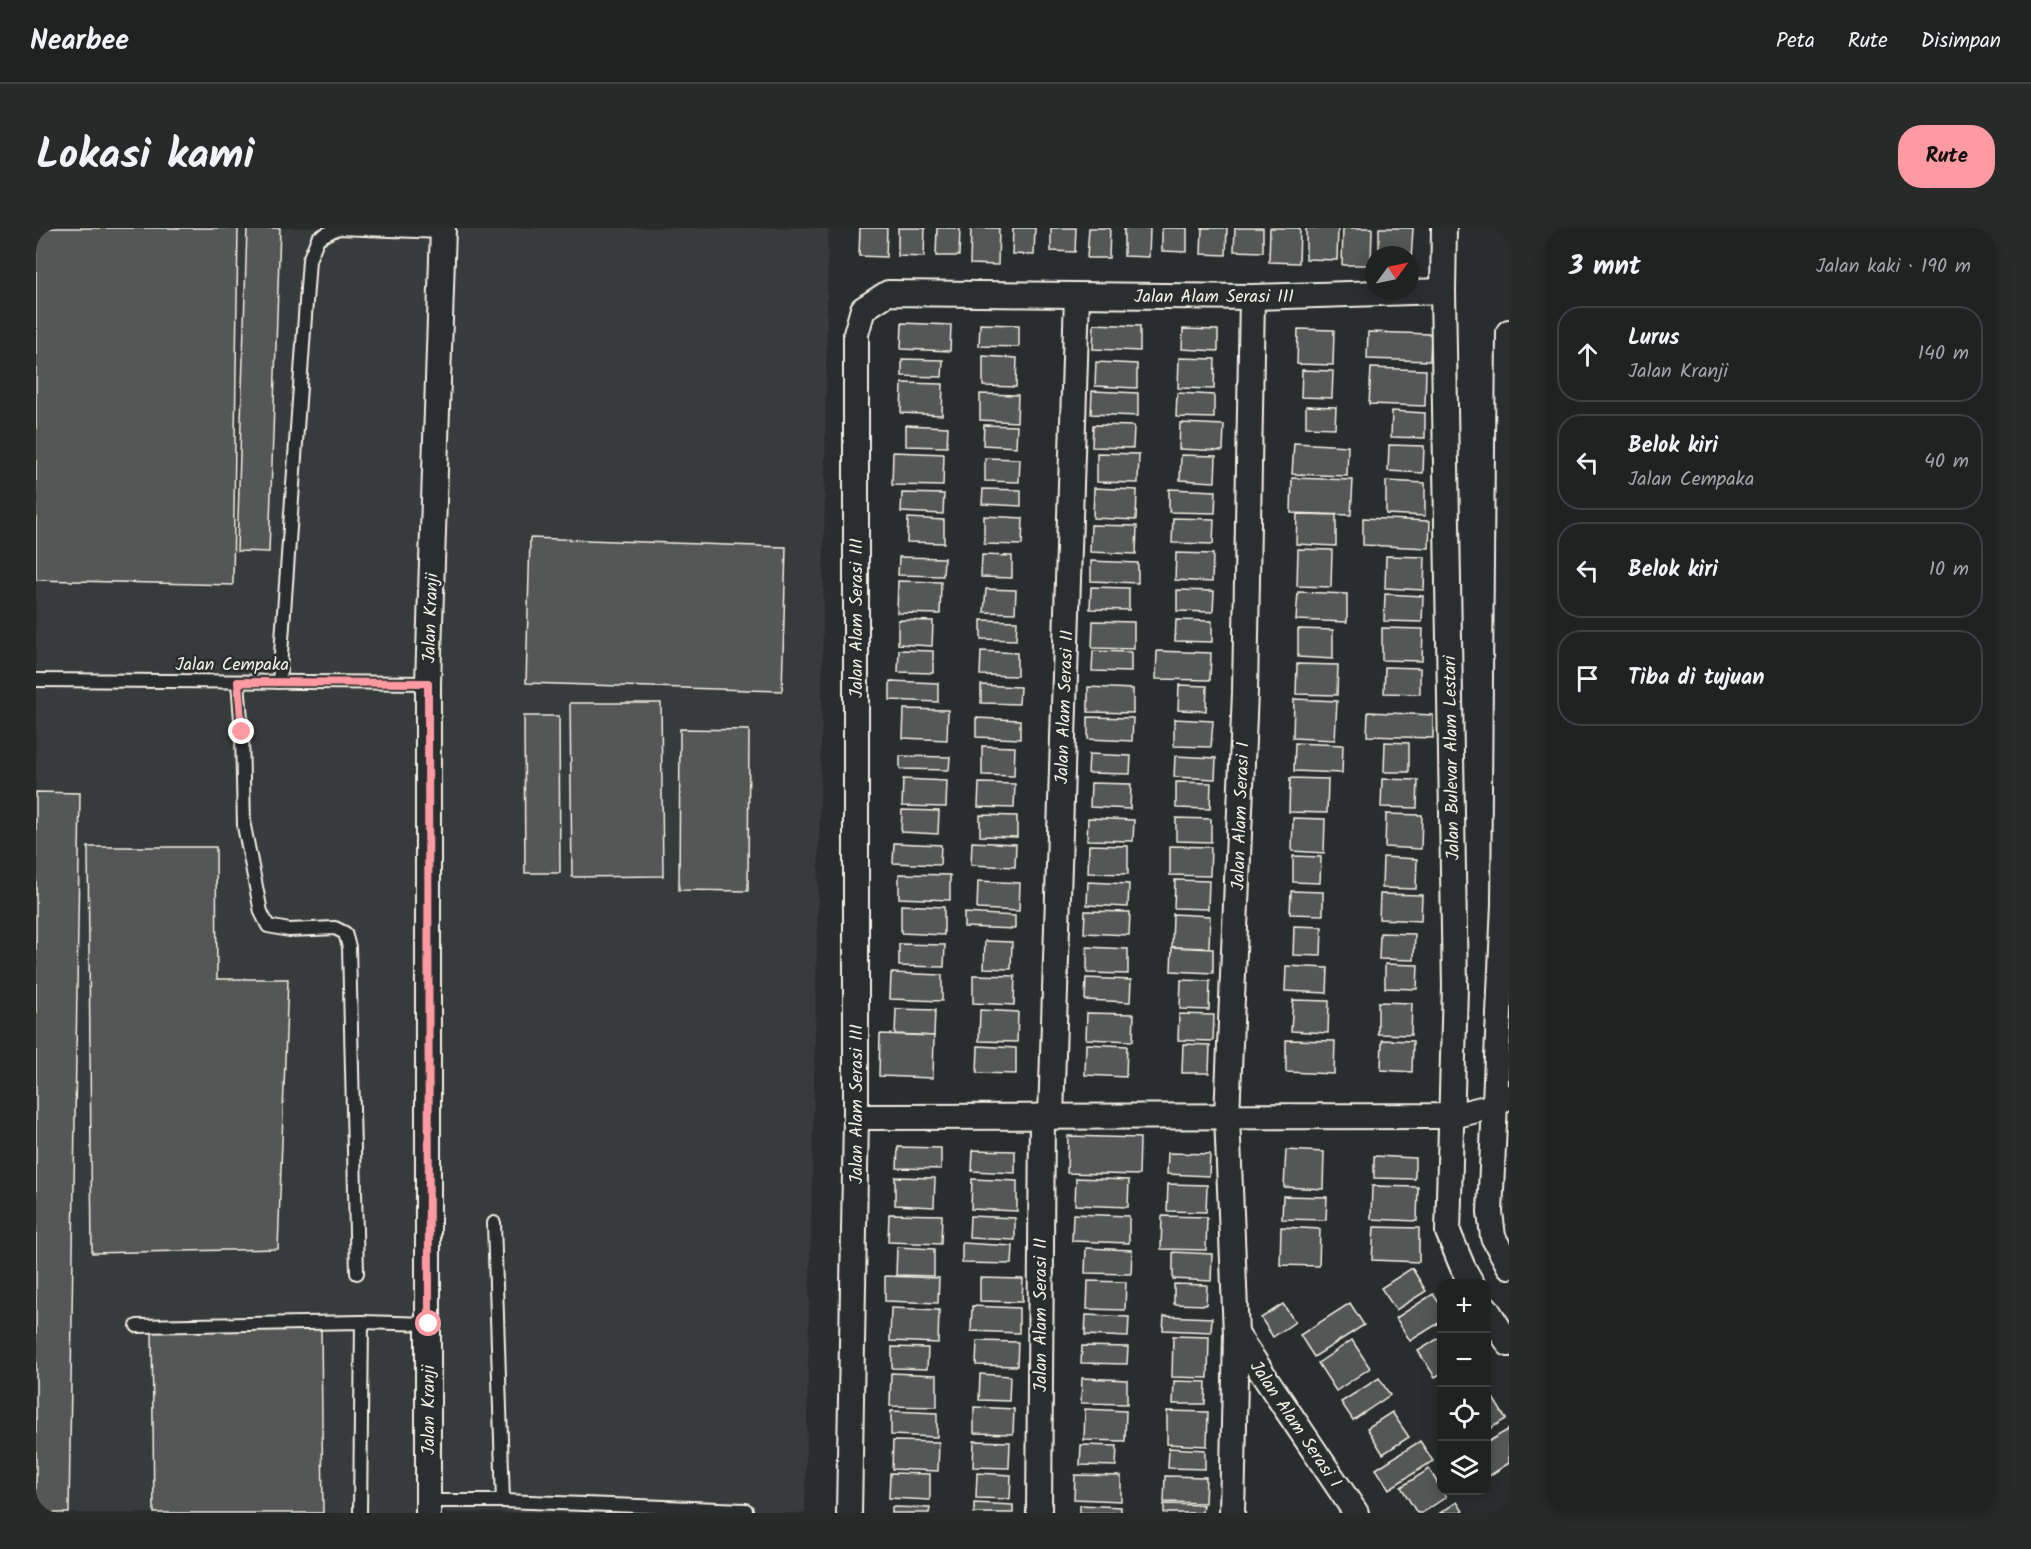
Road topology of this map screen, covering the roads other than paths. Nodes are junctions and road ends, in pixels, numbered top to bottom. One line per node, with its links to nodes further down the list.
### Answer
1 (1444, 228): 3 (street, Jalan Bulevar Alam Lestari)
2 (443, 230): 9 (lane); 10 (street, Jalan Kranji)
3 (1443, 291): 5 (street, Jalan Alam Serasi III); 14 (street, Jalan Bulevar Alam Lestari)
4 (1077, 296): 5 (street, Jalan Alam Serasi III); 15 (street, Jalan Alam Serasi III); 16 (street, Jalan Alam Serasi II)
5 (1252, 297): 13 (street, Jalan Alam Serasi I)
6 (1509, 332): 11 (street)
7 (36, 680): 8 (lane, Jalan Cempaka)
8 (238, 682): 9 (lane, Jalan Cempaka); 19 (lane)
9 (279, 682): 10 (lane, Jalan Cempaka)
10 (428, 683): 23 (street, Jalan Kranji)
11 (1506, 908): 12 (street)
12 (1501, 1101): 14 (street); 18 (street)
13 (1227, 1116): 14 (street); 16 (street); 25 (street, Jalan Alam Serasi I)
14 (1452, 1116): 20 (street, Jalan Bulevar Alam Lestari)
15 (856, 1117): 16 (street); 31 (street, Jalan Alam Serasi III)
16 (1046, 1117): 32 (street, Jalan Alam Serasi II)
17 (494, 1223): 27 (lane)
18 (1509, 1266)
19 (357, 1273)
20 (1469, 1279)
21 (1491, 1316): 26 (street)
22 (362, 1322): 23 (lane); 24 (lane); 30 (lane)
23 (429, 1324): 28 (street, Jalan Kranji)
24 (136, 1326)
25 (1236, 1334): 33 (street, Jalan Alam Serasi I); 34 (street, Jalan Alam Serasi I)
26 (1509, 1344)
27 (503, 1501): 28 (lane); 29 (lane)
28 (428, 1507)
29 (746, 1510)
30 (360, 1513)
31 (849, 1513)
32 (1039, 1513)
33 (1232, 1513)
34 (1356, 1513)

